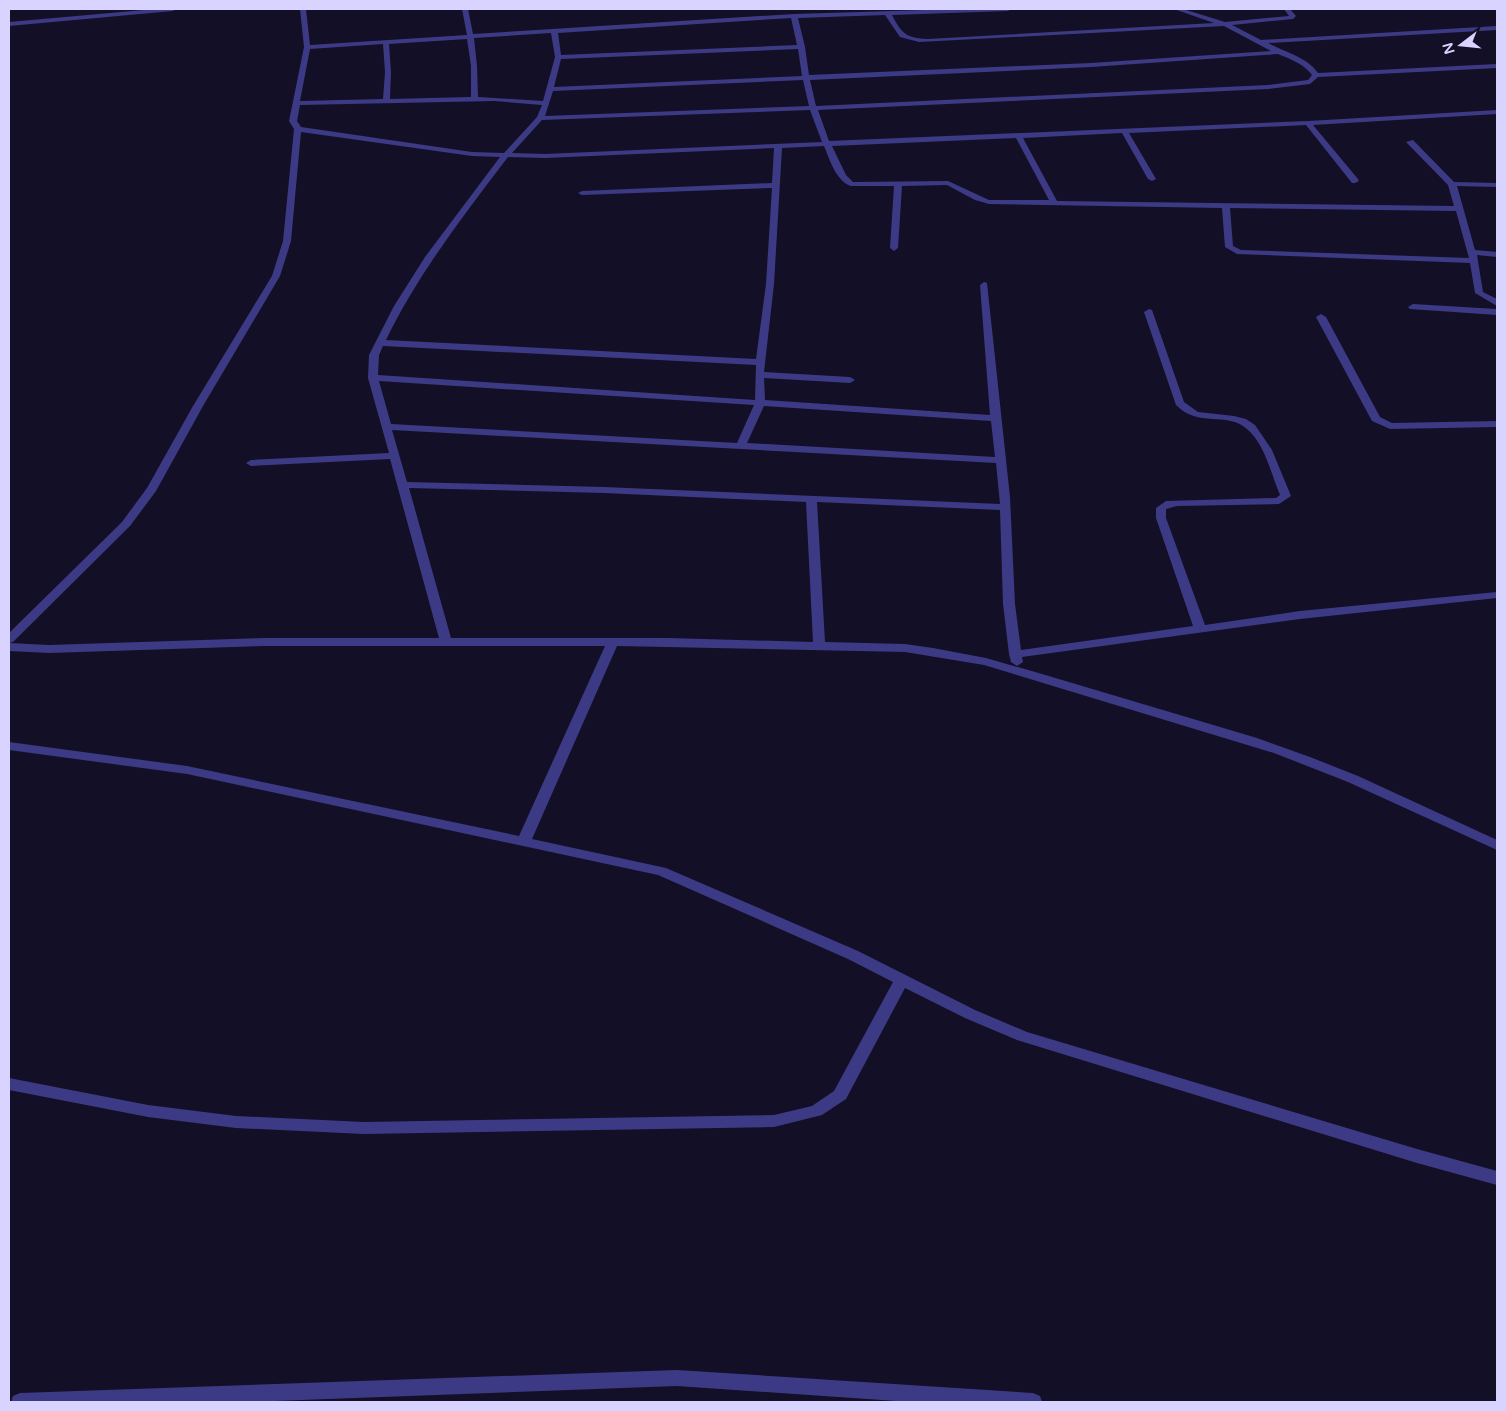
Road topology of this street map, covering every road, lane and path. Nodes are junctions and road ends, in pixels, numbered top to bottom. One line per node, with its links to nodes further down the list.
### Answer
1 (174, 9): 9 (street)
2 (303, 9): 16 (street)
3 (465, 9): 13 (street)
4 (1008, 9): 7 (street)
5 (1176, 9): 10 (street)
6 (1287, 9): 10 (street)
7 (888, 14): 8 (street); 10 (street)
8 (794, 16): 12 (street); 17 (street)
9 (9, 24)
10 (1225, 24): 15 (street)
11 (1497, 28): 15 (street)
12 (554, 31): 13 (street); 19 (street)
13 (470, 35): 14 (street); 25 (street)
14 (386, 42): 16 (street); 24 (street)
15 (1259, 42): 18 (street)
16 (307, 47): 26 (street)
17 (802, 48): 19 (street); 22 (street)
18 (1279, 52): 21 (street); 22 (street)
19 (558, 57): 23 (street)
20 (1497, 66): 21 (street)
21 (1316, 75): 28 (street)
22 (806, 77): 23 (street); 28 (street)
23 (549, 89): 27 (street)
24 (386, 100): 25 (street); 26 (street)
25 (474, 100): 27 (street)
26 (295, 103): 32 (street)
27 (546, 103): 30 (street)
28 (814, 108): 30 (street); 36 (street)
29 (1497, 112): 31 (street)
30 (540, 118): 38 (street)
31 (1308, 123): 33 (street); 40 (street)
32 (298, 129): 38 (street); 76 (street)
33 (1124, 131): 34 (street); 39 (street)
34 (1018, 135): 36 (street); 46 (street)
35 (1410, 142): 42 (street)
36 (826, 143): 37 (street); 41 (street)
37 (778, 145): 38 (street); 43 (street)
38 (505, 156): 58 (street)
39 (1152, 179)
40 (1355, 181)
41 (898, 184): 46 (street); 49 (street)
42 (1452, 184): 44 (street); 48 (street)
43 (775, 185): 45 (street); 59 (street)
44 (1497, 185)
45 (582, 193)
46 (1054, 204): 47 (street)
47 (1226, 206): 48 (street); 51 (street)
48 (1460, 209): 51 (street)
49 (894, 248)
50 (1497, 254): 51 (street)
51 (1473, 256): 53 (street)
52 (984, 285): 64 (street)
53 (1497, 303)
54 (1413, 306): 56 (street)
55 (1149, 312): 75 (street)
56 (1497, 312)
57 (1321, 317): 65 (street)
58 (380, 343): 59 (street); 61 (street)
59 (761, 362): 60 (street)
60 (759, 375): 62 (street); 63 (street)
61 (373, 378): 63 (street); 66 (street)
62 (850, 380)
63 (760, 403): 64 (street); 67 (street)
64 (996, 418): 69 (street)
65 (1497, 424)
66 (387, 427): 67 (street); 68 (street)
67 (741, 446): 69 (street)
68 (395, 456): 70 (street); 71 (street)
69 (1000, 460): 73 (street)
70 (251, 463)
71 (403, 485): 72 (street); 78 (street)
72 (811, 499): 73 (street); 79 (street)
73 (1005, 507): 81 (street)
74 (1497, 595): 75 (street)
75 (1200, 628): 81 (street)
76 (9, 639)
77 (613, 642): 78 (street); 79 (street); 84 (street)
78 (446, 643): 80 (street)
79 (819, 646): 82 (street)
80 (9, 647)
81 (1015, 654): 82 (street)
82 (1018, 670): 85 (street)
83 (9, 746): 84 (street)
84 (524, 841): 86 (street)
85 (1497, 845)
86 (902, 980): 87 (street); 88 (street)
87 (9, 1084)
88 (1497, 1178)
89 (20, 1402): 90 (street)
90 (1033, 1402)

